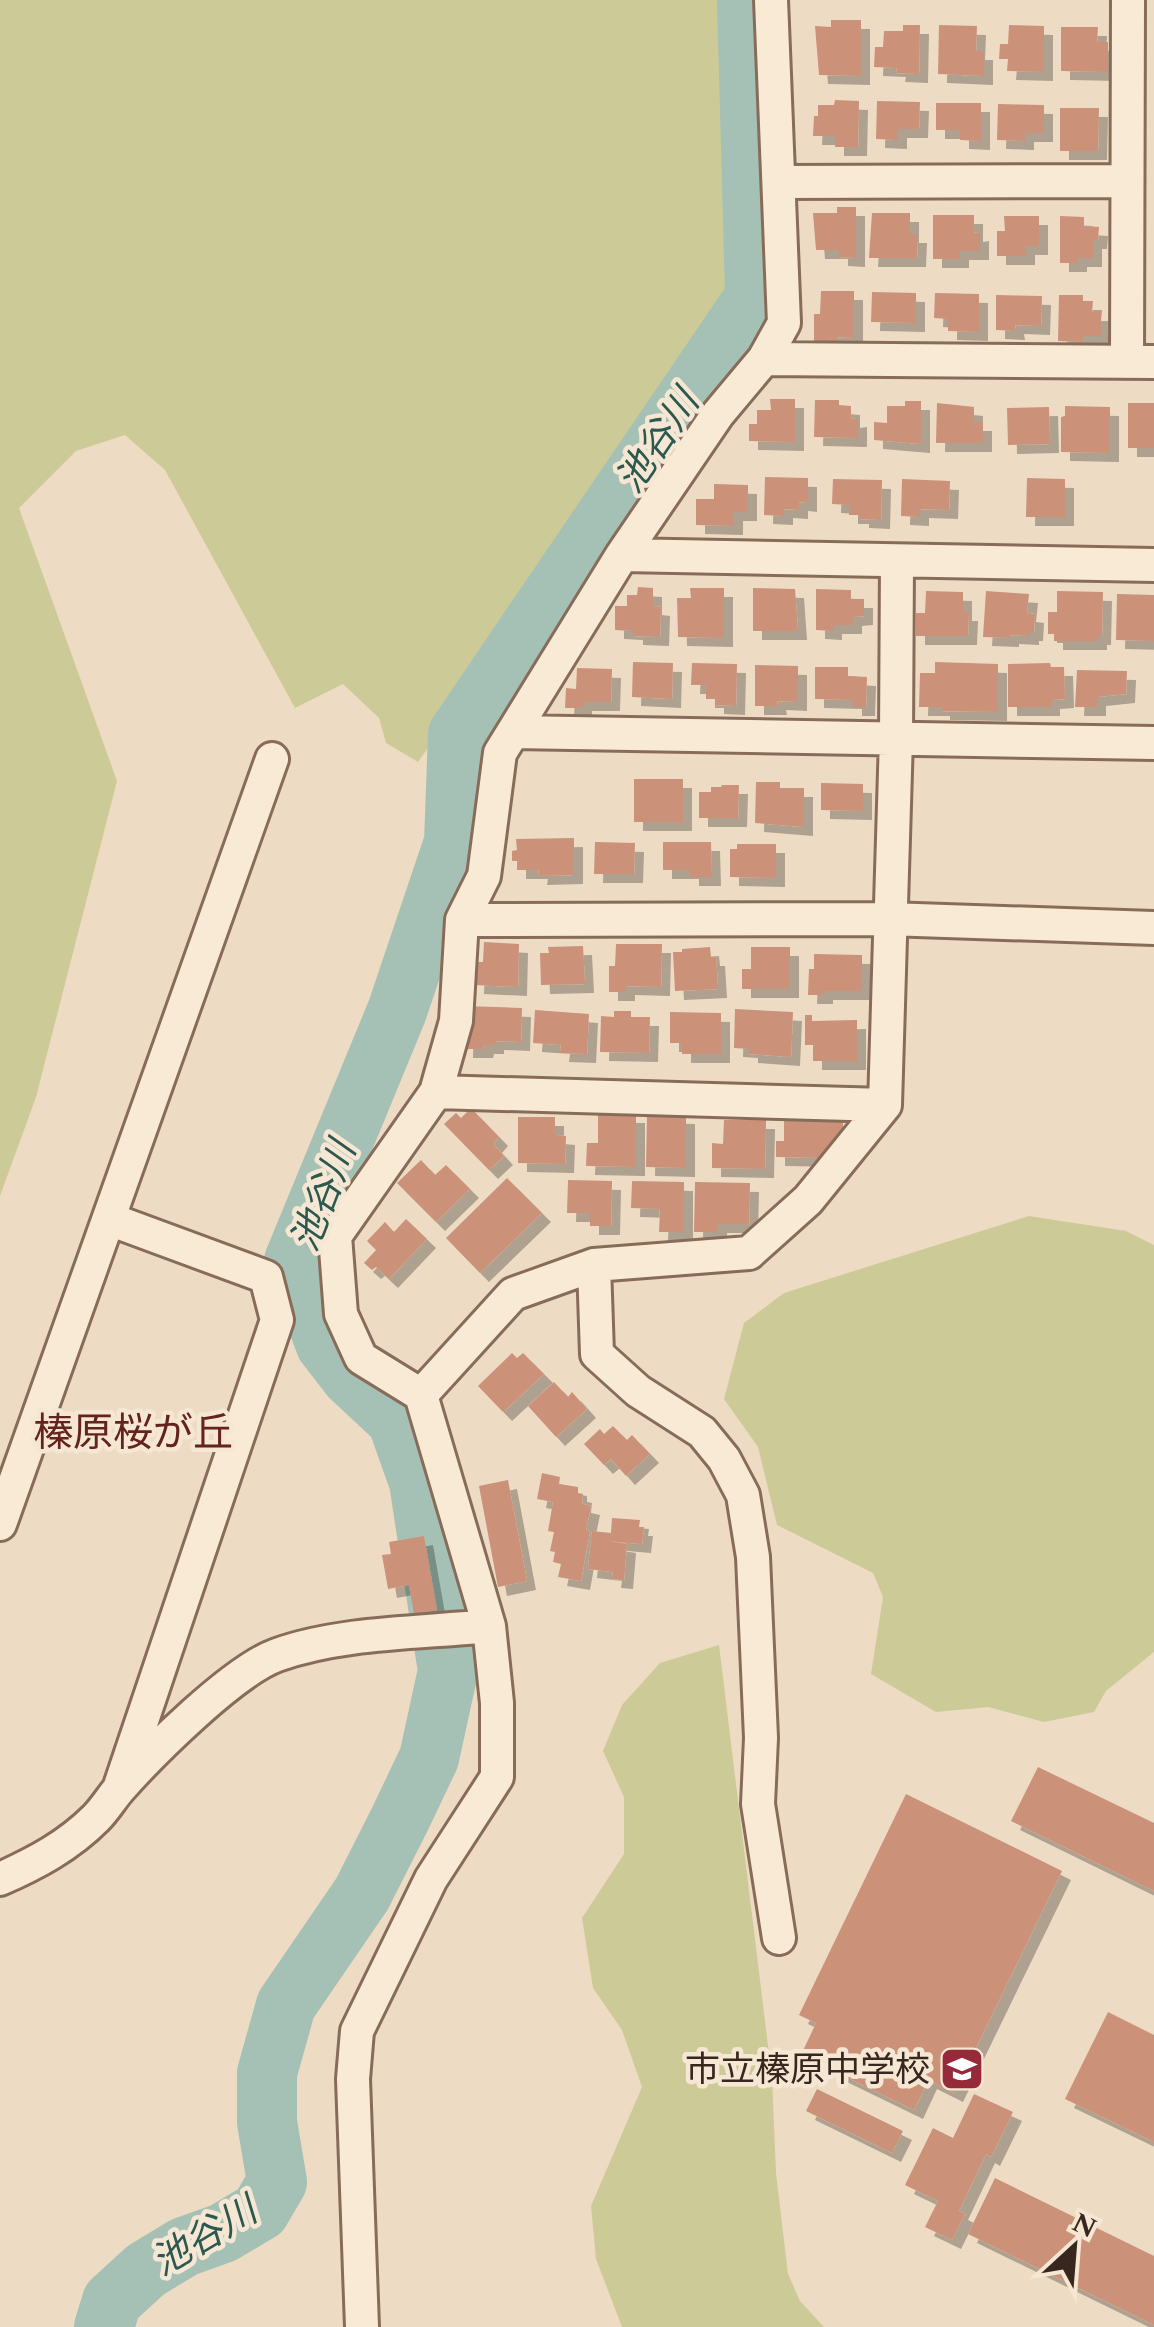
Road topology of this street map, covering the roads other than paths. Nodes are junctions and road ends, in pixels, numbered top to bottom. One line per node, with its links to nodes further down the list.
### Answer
1 (771, 0): 4 (street)
2 (1128, 0): 3 (street)
3 (1126, 180): 4 (street); 6 (street)
4 (780, 182): 5 (street)
5 (764, 359): 6 (street); 7 (street)
6 (1141, 362)
7 (622, 555): 8 (street); 10 (street)
8 (897, 561): 9 (street); 11 (street)
9 (1154, 565)
10 (513, 732): 11 (street); 15 (street)
11 (896, 738): 12 (street); 14 (street)
12 (1154, 743)
13 (272, 759): 19 (street)
14 (888, 919): 15 (street); 16 (street); 18 (street)
15 (462, 920): 17 (street)
16 (1154, 928)
17 (436, 1092): 18 (street); 21 (street)
18 (885, 1105): 20 (street)
19 (109, 1219): 22 (street); 24 (street)
20 (594, 1265): 21 (street); 26 (street)
21 (421, 1395): 23 (street)
22 (0, 1524)
23 (489, 1626): 24 (street); 27 (street)
24 (119, 1789): 25 (street)
25 (0, 1879)
26 (779, 1938)
27 (362, 2327)

